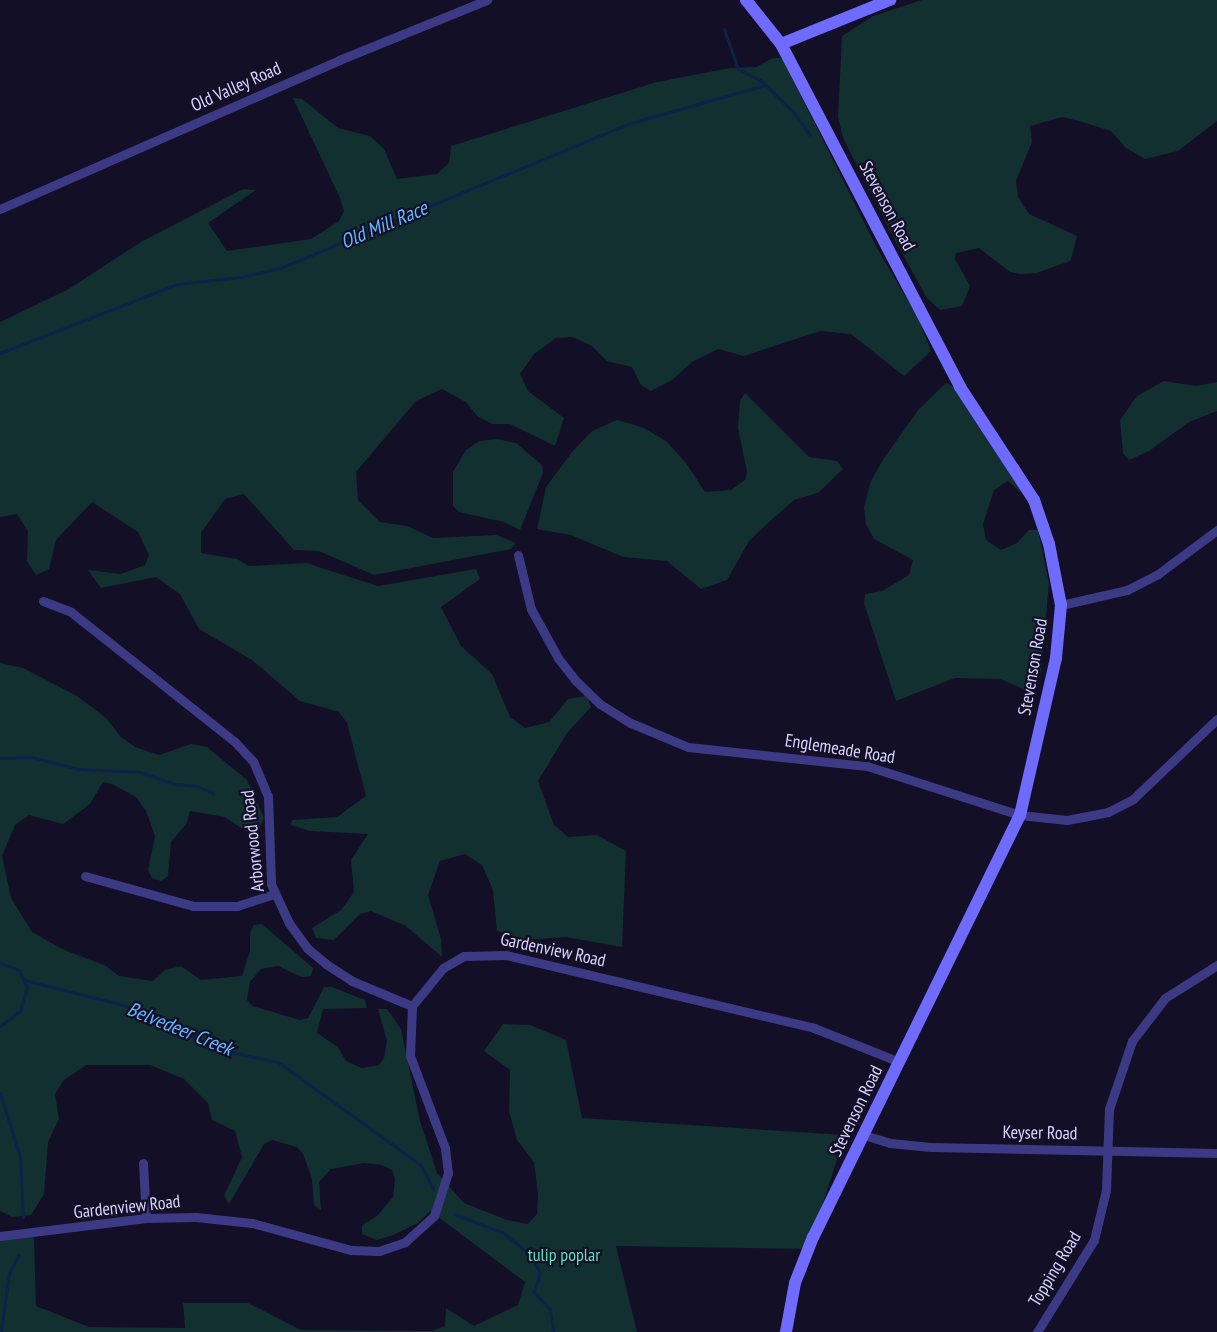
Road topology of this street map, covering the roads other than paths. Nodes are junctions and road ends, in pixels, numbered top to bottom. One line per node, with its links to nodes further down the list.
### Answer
1 (487, 0): 5 (street, Old Valley Road)
2 (746, 0): 4 (street, Stevenson Road)
3 (890, 0): 4 (street)
4 (781, 44): 9 (street, Stevenson Road)
5 (0, 209)
6 (1217, 530): 9 (street)
7 (518, 555): 11 (street, Englemeade Road)
8 (43, 601): 13 (street, Arborwood Road)
9 (1061, 605): 11 (street, Stevenson Road)
10 (1217, 719): 11 (street, Englemeade Road)
11 (1020, 815): 16 (street, Stevenson Road)
12 (85, 876): 13 (street)
13 (273, 894): 15 (street, Arborwood Road)
14 (1217, 965): 18 (street, Topping Road)
15 (412, 1006): 16 (street, Gardenview Road); 21 (street, Gardenview Road)
16 (900, 1062): 17 (street, Stevenson Road)
17 (864, 1135): 18 (street, Keyser Road); 23 (street, Stevenson Road)
18 (1107, 1151): 19 (street, Keyser Road); 24 (street, Topping Road)
19 (1217, 1153)
20 (143, 1162): 21 (street)
21 (146, 1218): 22 (street, Gardenview Road)
22 (0, 1236)
23 (786, 1332)
24 (1037, 1332)

